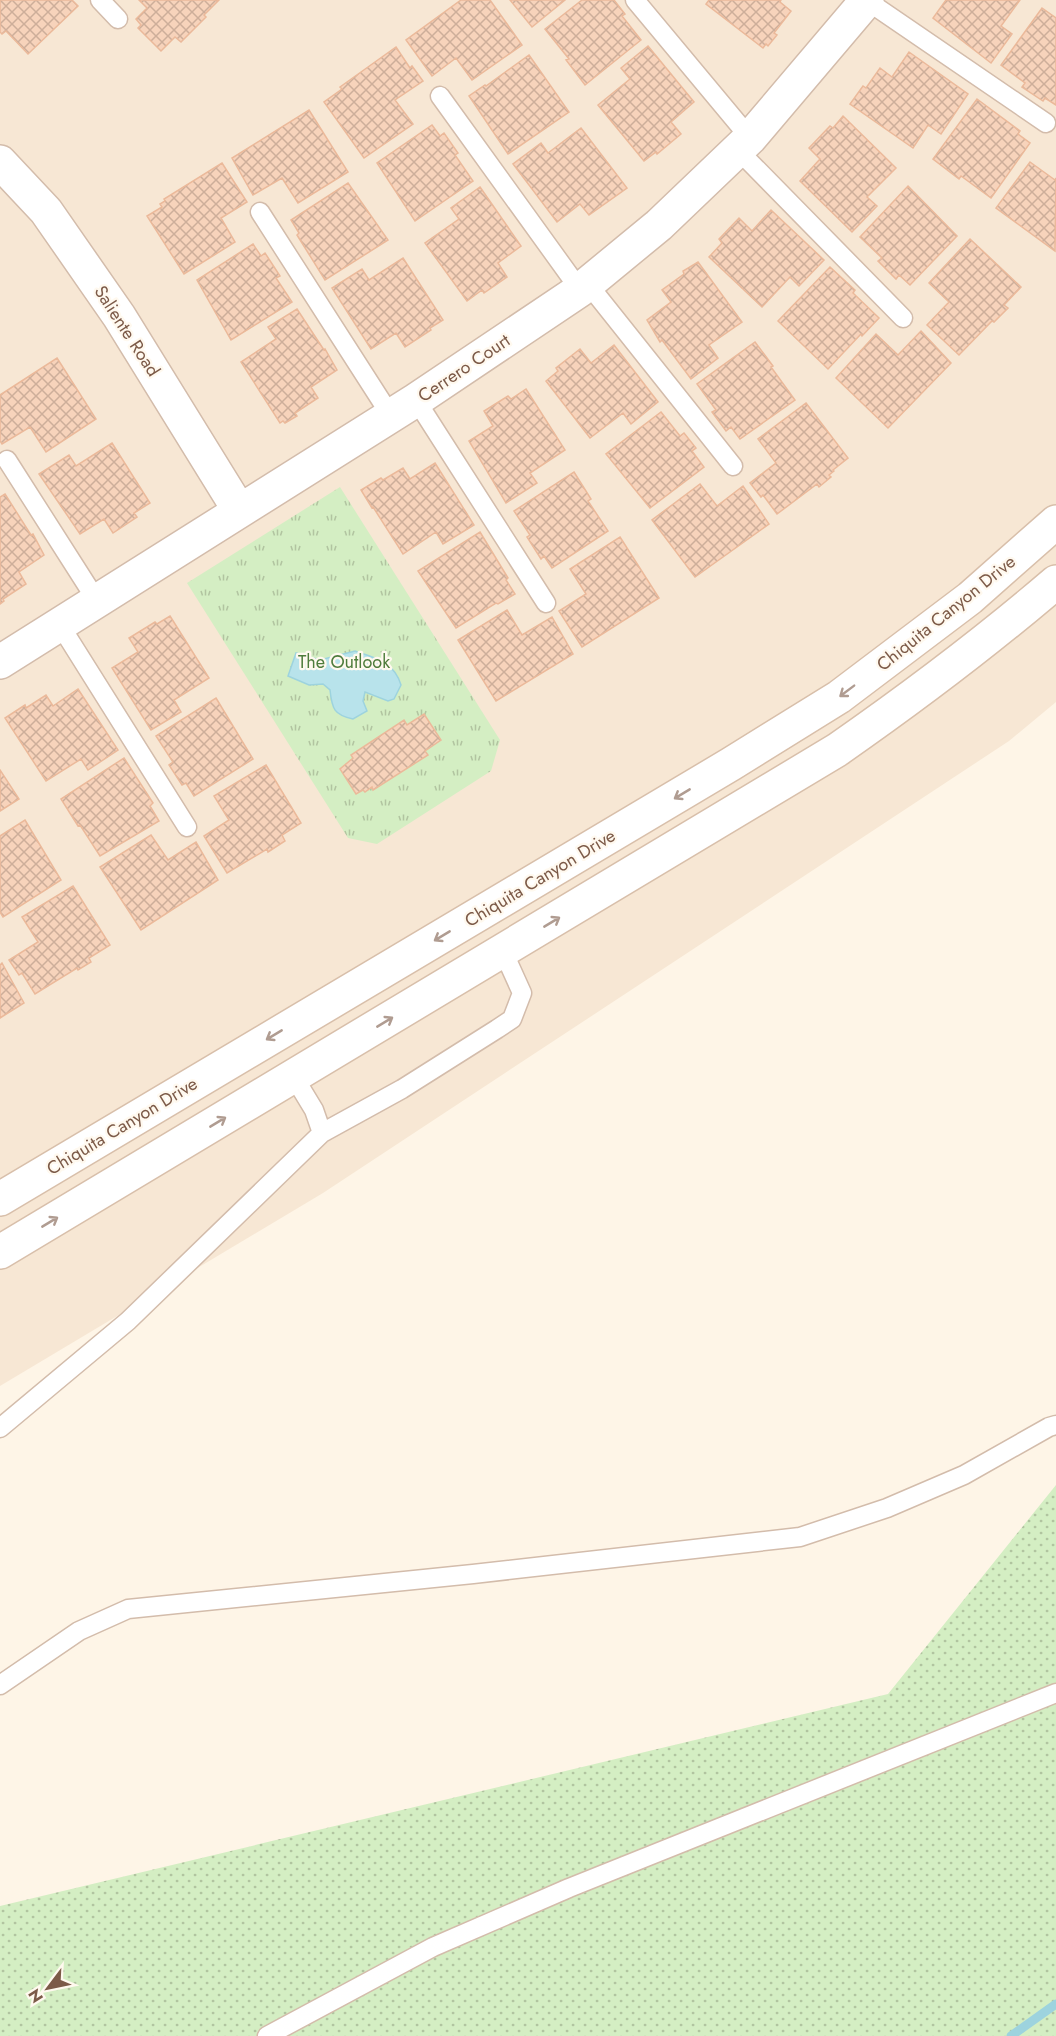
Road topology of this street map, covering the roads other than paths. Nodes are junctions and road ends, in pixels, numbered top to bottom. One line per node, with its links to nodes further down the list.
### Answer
1 (100, 0): 4 (lane)
2 (635, 0): 7 (lane)
3 (867, 0): 6 (lane); 7 (main road, Cerrero Court)
4 (118, 19)
5 (440, 96): 10 (lane)
6 (1046, 123)
7 (744, 144): 10 (main road, Cerrero Court); 11 (lane)
8 (0, 162): 15 (main road, Saliente Road)
9 (260, 212): 12 (lane)
10 (584, 287): 12 (main road, Cerrero Court); 14 (lane)
11 (903, 318)
12 (404, 408): 15 (main road, Cerrero Court); 19 (lane)
13 (7, 459): 18 (lane)
14 (733, 466)
15 (239, 510): 18 (main road, Cerrero Court)
16 (1056, 522): 26 (main road, Chiquita Canyon Drive, one-way to 26)
17 (1056, 582): 23 (main road, one-way to 17)
18 (97, 601): 20 (main road, Cerrero Court)
19 (546, 603)
20 (60, 625): 21 (main road, Cerrero Court); 22 (lane)
21 (0, 662)
22 (187, 827)
23 (503, 951): 24 (main road, one-way to 23); 25 (lane)
24 (294, 1077): 25 (lane); 27 (main road, one-way to 24)
25 (322, 1133): 29 (lane)
26 (0, 1199)
27 (0, 1252)
28 (1056, 1425): 30 (lane)
29 (0, 1428)
30 (0, 1685)
31 (1056, 1693): 32 (lane)
32 (267, 2036)

